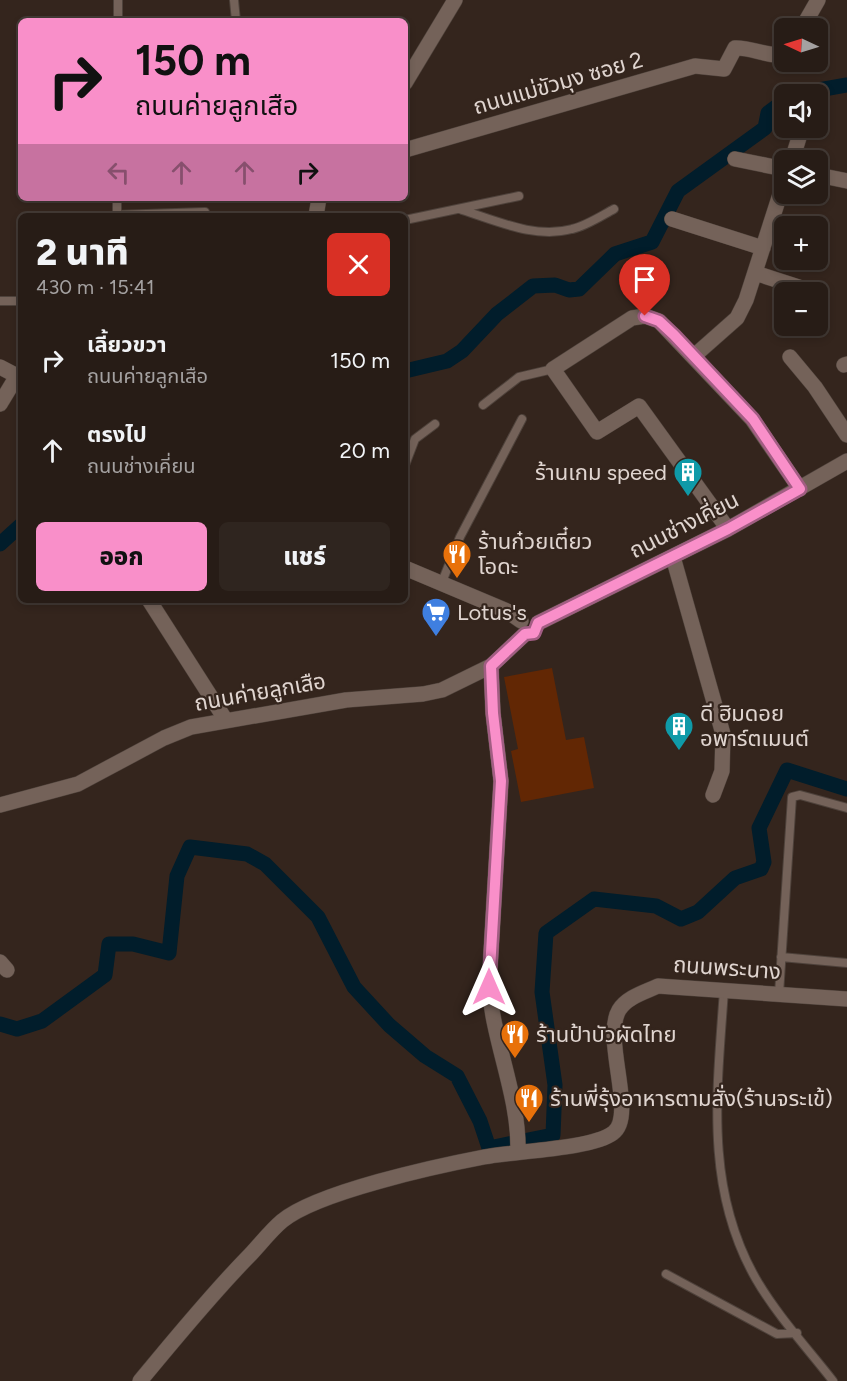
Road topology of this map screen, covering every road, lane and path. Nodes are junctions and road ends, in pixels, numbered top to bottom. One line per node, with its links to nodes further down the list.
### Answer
1 (118, 0): 5 (lane)
2 (234, 0): 6 (lane)
3 (455, 0): 9 (street)
4 (818, 0): 7 (street)
5 (118, 18)
6 (237, 18)
7 (808, 18)
8 (774, 55): 10 (street, ถนนแม่ขัวมุง ซอย 2)
9 (408, 78)
10 (408, 149)
11 (735, 159): 12 (street)
12 (774, 167)
13 (828, 177): 14 (street)
14 (847, 181)
15 (519, 196): 18 (lane)
16 (777, 204): 23 (street)
17 (614, 209): 18 (lane)
18 (462, 210): 21 (lane)
19 (206, 212): 20 (lane)
20 (176, 213)
21 (408, 219)
22 (672, 219): 23 (street)
23 (763, 248): 24 (street)
24 (755, 273): 25 (street); 28 (street)
25 (783, 282)
26 (0, 301): 27 (lane)
27 (18, 301)
28 (694, 356): 31 (street); 41 (street)
29 (790, 357): 38 (street)
30 (0, 367): 32 (street)
31 (553, 369): 35 (lane); 42 (street)
32 (18, 376)
33 (18, 378): 34 (street)
34 (0, 404)
35 (483, 405)
36 (522, 419): 45 (lane)
37 (435, 424): 39 (lane)
38 (847, 435)
39 (408, 457)
40 (847, 461): 41 (street, ถนนช่างเคี่ยน)
41 (800, 489): 42 (street, ถนนช่างเคี่ยน)
42 (728, 529): 43 (street, ถนนช่างเคี่ยน)
43 (673, 557): 47 (street, ถนนช่างเคี่ยน); 50 (street)
44 (408, 569): 45 (street)
45 (442, 582): 47 (street)
46 (151, 603): 49 (street)
47 (523, 627): 48 (street, ถนนค่ายลูกเสือ)
48 (491, 666): 49 (street, ถนนค่ายลูกเสือ); 58 (street)
49 (225, 719): 51 (street, ถนนค่ายลูกเสือ)
50 (712, 795)
51 (0, 805)
52 (847, 808): 53 (lane)
53 (781, 957): 54 (lane); 56 (lane)
54 (847, 963)
55 (724, 990): 56 (street, ถนนพระนาง); 58 (street, ถนนพระนาง); 60 (lane)
56 (779, 994): 57 (street, ถนนพระนาง)
57 (847, 999)
58 (518, 1144): 61 (street)
59 (666, 1274): 60 (lane)
60 (796, 1333): 62 (lane)
61 (140, 1381)
62 (833, 1381)

